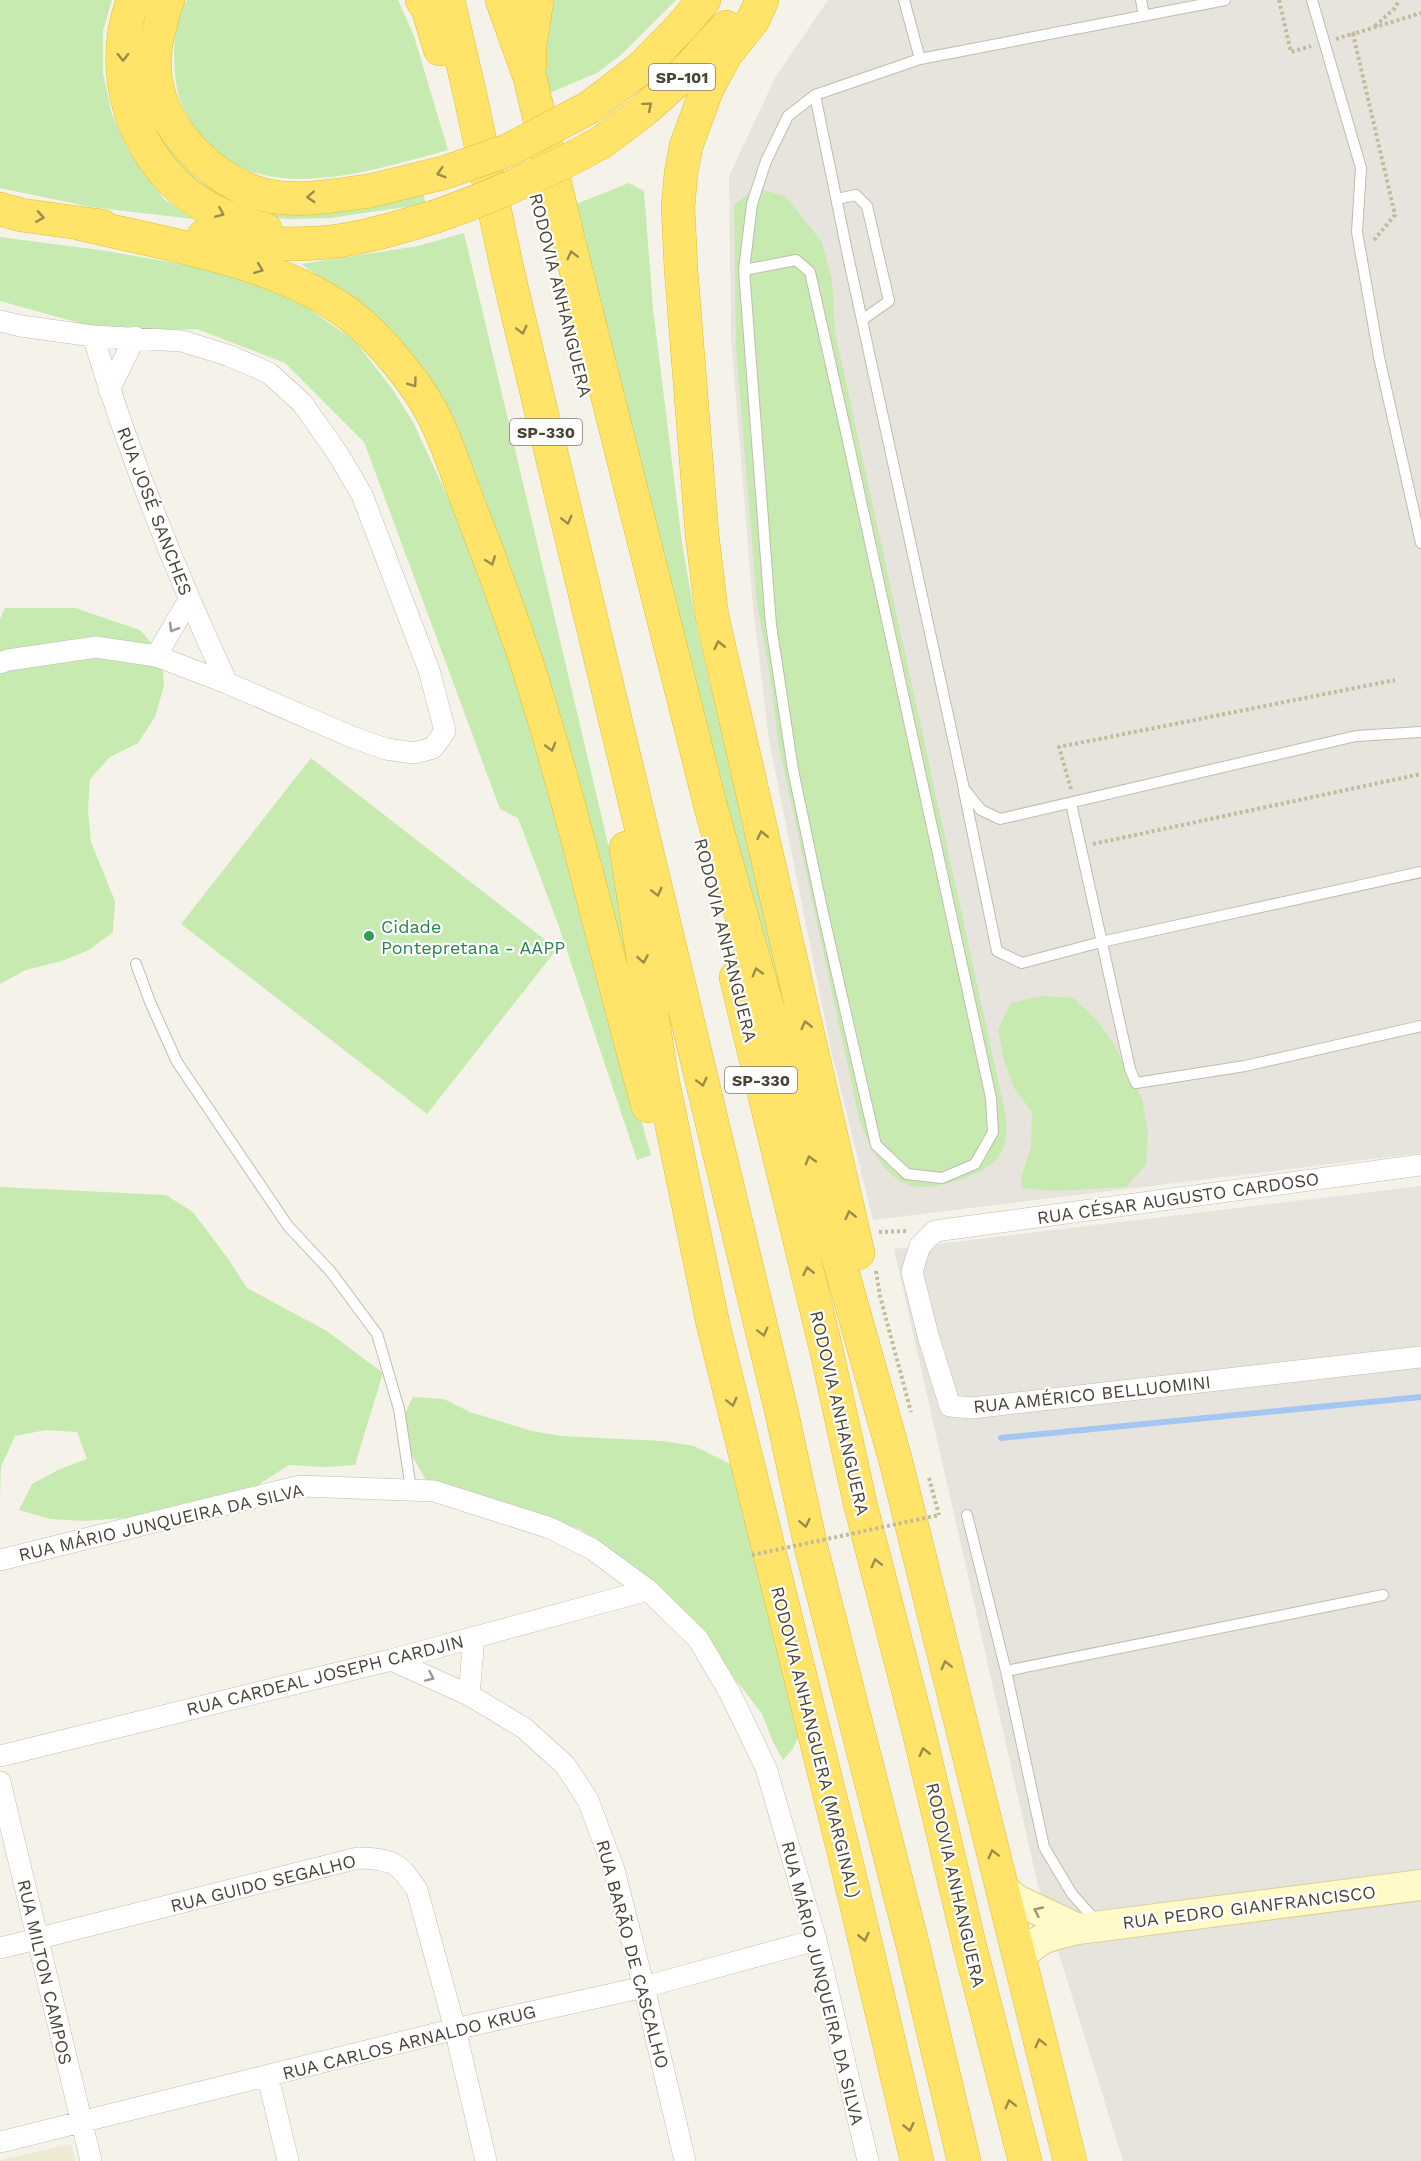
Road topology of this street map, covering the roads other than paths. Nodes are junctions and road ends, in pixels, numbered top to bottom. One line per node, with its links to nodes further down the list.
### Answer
1 (133, 0): 22 (highway, one-way to 22)
2 (168, 0): 8 (highway, one-way to 2, bridge)
3 (422, 0): 24 (highway)
4 (448, 0): 24 (highway, SP-330)
5 (494, 0): 78 (highway, RODOVIA ANHANGUERA / SP-330, one-way to 5)
6 (502, 0): 17 (highway)
7 (537, 0): 17 (highway)
8 (704, 0)
9 (751, 0): 22 (highway, SP-101, one-way to 9, bridge)
10 (762, 0): 47 (highway, one-way to 10)
11 (904, 0): 16 (lane)
12 (1141, 0): 15 (lane)
13 (1225, 0): 15 (lane)
14 (1312, 0): 30 (lane)
15 (1144, 15): 16 (lane)
16 (920, 59): 18 (lane)
17 (530, 78): 47 (highway, one-way to 17)
18 (815, 95): 19 (lane); 23 (lane)
19 (837, 199): 25 (lane); 25 (lane)
20 (0, 209): 21 (highway, one-way to 21)
21 (81, 224): 22 (highway); 45 (highway, one-way to 45)
22 (385, 231)
23 (744, 270): 23 (lane)
24 (508, 273): 31 (highway, SP-330, one-way to 31)
25 (862, 320): 37 (lane)
26 (0, 321): 27 (street)
27 (93, 336): 28 (street); 29 (street, RUA JOSÉ SANCHES)
28 (135, 338): 29 (street); 35 (street)
29 (109, 390): 32 (street, RUA JOSÉ SANCHES)
30 (1421, 543)
31 (584, 590): 45 (highway, one-way to 45); 77 (highway, SP-330, one-way to 77)
32 (189, 600): 33 (street, one-way to 33); 35 (street, RUA JOSÉ SANCHES)
33 (156, 656): 34 (street); 35 (street)
34 (3, 658)
35 (227, 683)
36 (1421, 732): 38 (lane)
37 (964, 789): 38 (lane); 40 (lane)
38 (1071, 803): 40 (lane)
39 (1421, 872): 40 (lane)
40 (1101, 942): 42 (lane)
41 (136, 964): 48 (lane)
42 (1421, 1026)
43 (1421, 1166): 44 (street, RUA CÉSAR AUGUSTO CARDOSO)
44 (935, 1231): 46 (street, RUA AMÉRICO BELLUOMINI)
45 (713, 1324): 76 (highway, RODOVIA ANHANGUERA (MARGINAL), one-way to 76)
46 (1421, 1357)
47 (895, 1458): 60 (highway, one-way to 47)
48 (411, 1489): 50 (street, RUA MÁRIO JUNQUEIRA DA SILVA); 51 (street, RUA MÁRIO JUNQUEIRA DA SILVA)
49 (967, 1515): 55 (lane)
50 (0, 1560)
51 (648, 1590): 53 (street, RUA CARDEAL JOSEPH CARDJIN); 63 (street, RUA MÁRIO JUNQUEIRA DA SILVA)
52 (1383, 1595): 55 (lane)
53 (474, 1637): 54 (street, RUA CARDEAL JOSEPH CARDJIN); 56 (street)
54 (391, 1660): 56 (street, RUA BARÃO DE CASCALHO, one-way to 56); 57 (street, RUA CARDEAL JOSEPH CARDJIN)
55 (1006, 1671): 61 (lane)
56 (469, 1695): 66 (street, RUA BARÃO DE CASCALHO)
57 (0, 1756)
58 (0, 1782): 62 (street, RUA MILTON CAMPOS)
59 (1421, 1885): 61 (street, RUA PEDRO GIANFRANCISCO)
60 (1002, 1887): 61 (street, one-way to 60); 65 (highway)
61 (1090, 1928): 65 (street, RUA PEDRO GIANFRANCISCO)
62 (38, 1938): 64 (street, RUA GUIDO SEGALHO); 67 (street, RUA GUIDO SEGALHO); 69 (street, RUA MILTON CAMPOS)
63 (816, 1940): 66 (street, RUA CARLOS ARNALDO KRUG); 75 (street, RUA MÁRIO JUNQUEIRA DA SILVA)
64 (0, 1948)
65 (1019, 1959): 79 (highway, one-way to 65)
66 (644, 1987): 67 (street, RUA CARLOS ARNALDO KRUG); 74 (street, RUA BARÃO DE CASCALHO)
67 (455, 2029): 68 (street, RUA CARLOS ARNALDO KRUG); 73 (street, RUA GUIDO SEGALHO)
68 (268, 2077): 69 (street, RUA CARLOS ARNALDO KRUG); 72 (street)
69 (82, 2123): 70 (street, RUA CARLOS ARNALDO KRUG); 71 (street, RUA MILTON CAMPOS)
70 (0, 2142)
71 (91, 2161)
72 (288, 2161)
73 (486, 2161)
74 (685, 2161)
75 (868, 2161)
76 (917, 2161)
77 (964, 2161)
78 (1025, 2161)
79 (1070, 2161)

